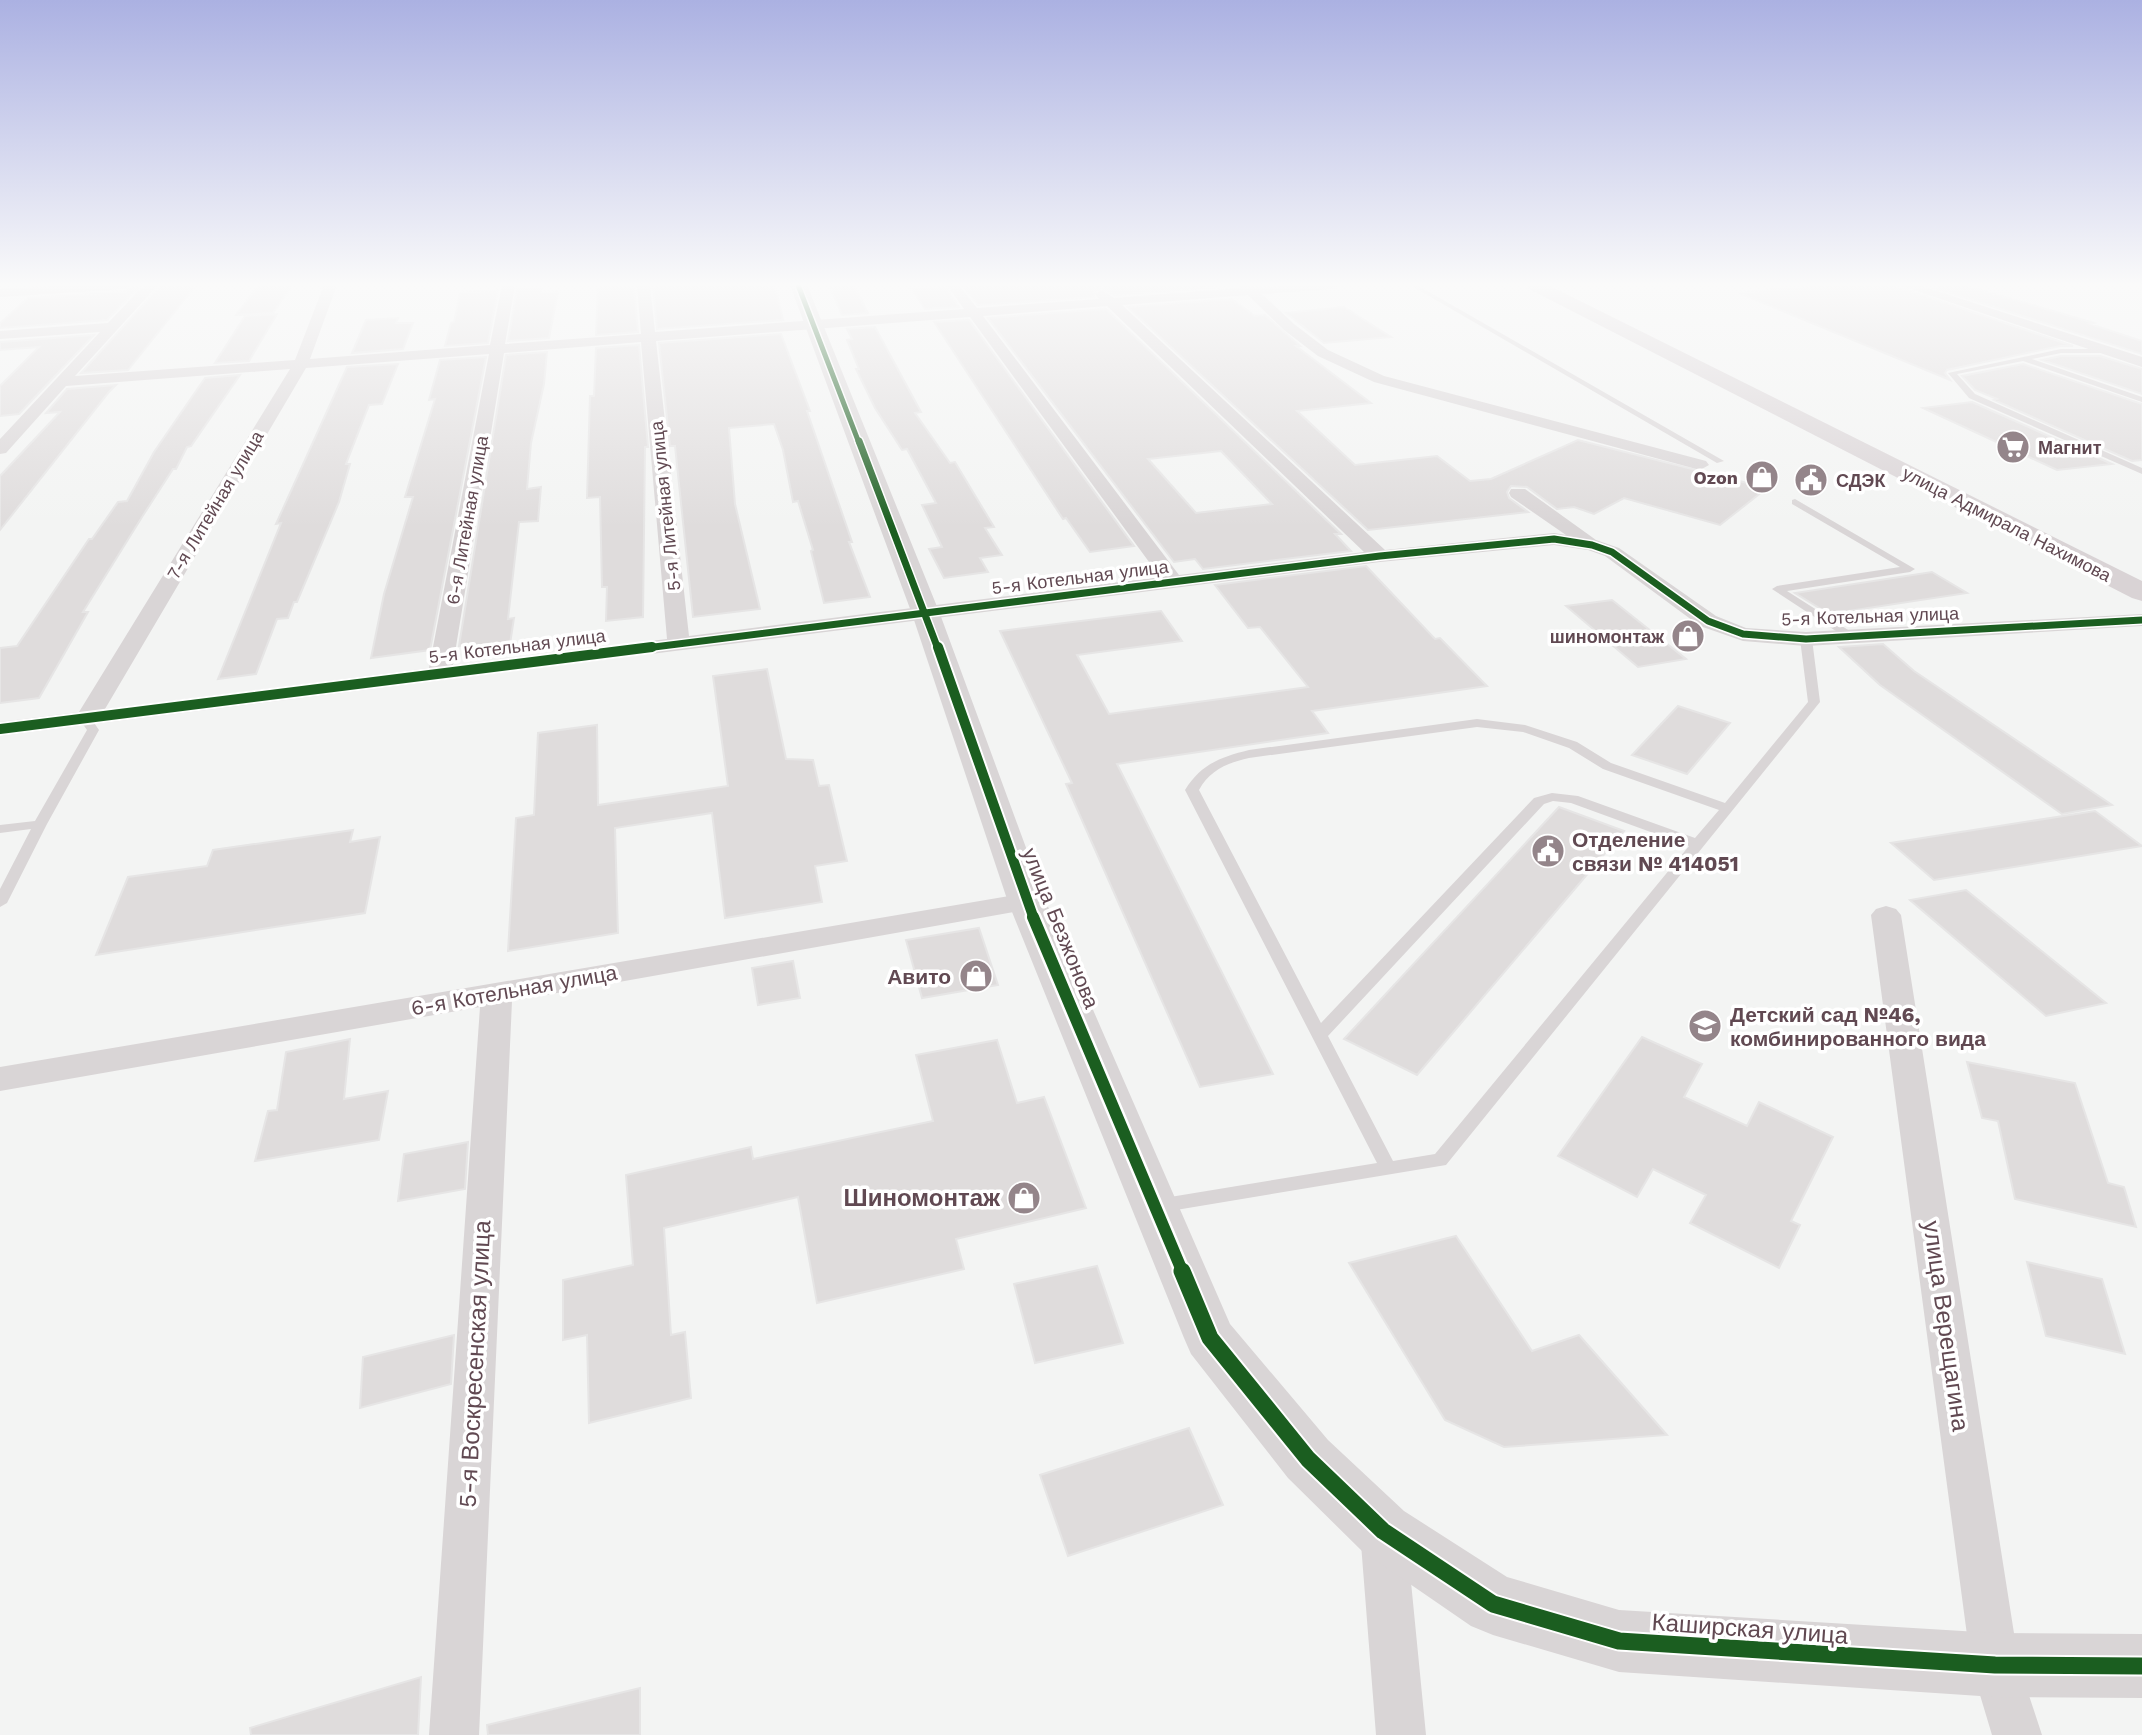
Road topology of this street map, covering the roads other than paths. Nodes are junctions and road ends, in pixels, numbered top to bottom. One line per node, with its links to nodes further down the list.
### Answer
1 (77, 366): 14 (street)
2 (275, 366): 14 (street)
3 (300, 366): 31 (street, 7-я Литейная улица)
4 (493, 366): 30 (street, 6-я Литейная улица)
5 (651, 366): 29 (street, 5-я Литейная улица)
6 (829, 366): 25 (street, улица Безжонова)
7 (1013, 366): 23 (street)
8 (1178, 366): 22 (street)
9 (1351, 366): 17 (street)
10 (1554, 366): 17 (lane)
11 (1695, 366): 24 (main road, улица Адмирала Нахимова)
12 (1985, 366): 18 (lane)
13 (2045, 366): 15 (lane)
14 (62, 382): 16 (street)
15 (2142, 400)
16 (0, 449)
17 (1700, 465)
18 (2142, 471)
19 (1518, 493): 21 (street)
20 (1795, 502): 27 (lane)
21 (1592, 545): 22 (street, 5-я Котельная улица); 28 (street, 5-я Котельная улица)
22 (1380, 556): 23 (street, 5-я Котельная улица)
23 (1174, 582): 25 (street, 5-я Котельная улица)
24 (2142, 592)
25 (926, 614): 29 (street, 5-я Котельная улица); 37 (street, улица Безжонова)
26 (2142, 621): 27 (street, 5-я Котельная улица)
27 (1852, 637): 28 (street, 5-я Котельная улица)
28 (1806, 639): 33 (lane)
29 (679, 644): 30 (street, 5-я Котельная улица)
30 (440, 673): 31 (street, 5-я Котельная улица)
31 (86, 720): 32 (street, 5-я Котельная улица); 34 (lane)
32 (0, 729)
33 (1727, 808): 36 (lane); 41 (lane)
34 (40, 824): 35 (lane); 38 (lane)
35 (0, 829)
36 (1698, 844): 41 (lane); 43 (lane)
37 (1027, 902): 40 (street, 6-я Котельная улица); 44 (street, улица Безжонова)
38 (0, 903)
39 (1886, 915): 46 (street, улица Верещагина)
40 (497, 993): 42 (street, 6-я Котельная улица); 48 (street, 5-я Воскресенская улица)
41 (1319, 1035): 43 (lane)
42 (0, 1079)
43 (1388, 1168): 44 (lane)
44 (1155, 1207): 45 (street, улица Безжонова)
45 (1383, 1531): 46 (street, Каширская улица); 49 (street)
46 (1995, 1665): 47 (street, Каширская улица); 50 (street, улица Верещагина)
47 (2142, 1666)
48 (454, 1735)
49 (1401, 1735)
50 (2017, 1735)

